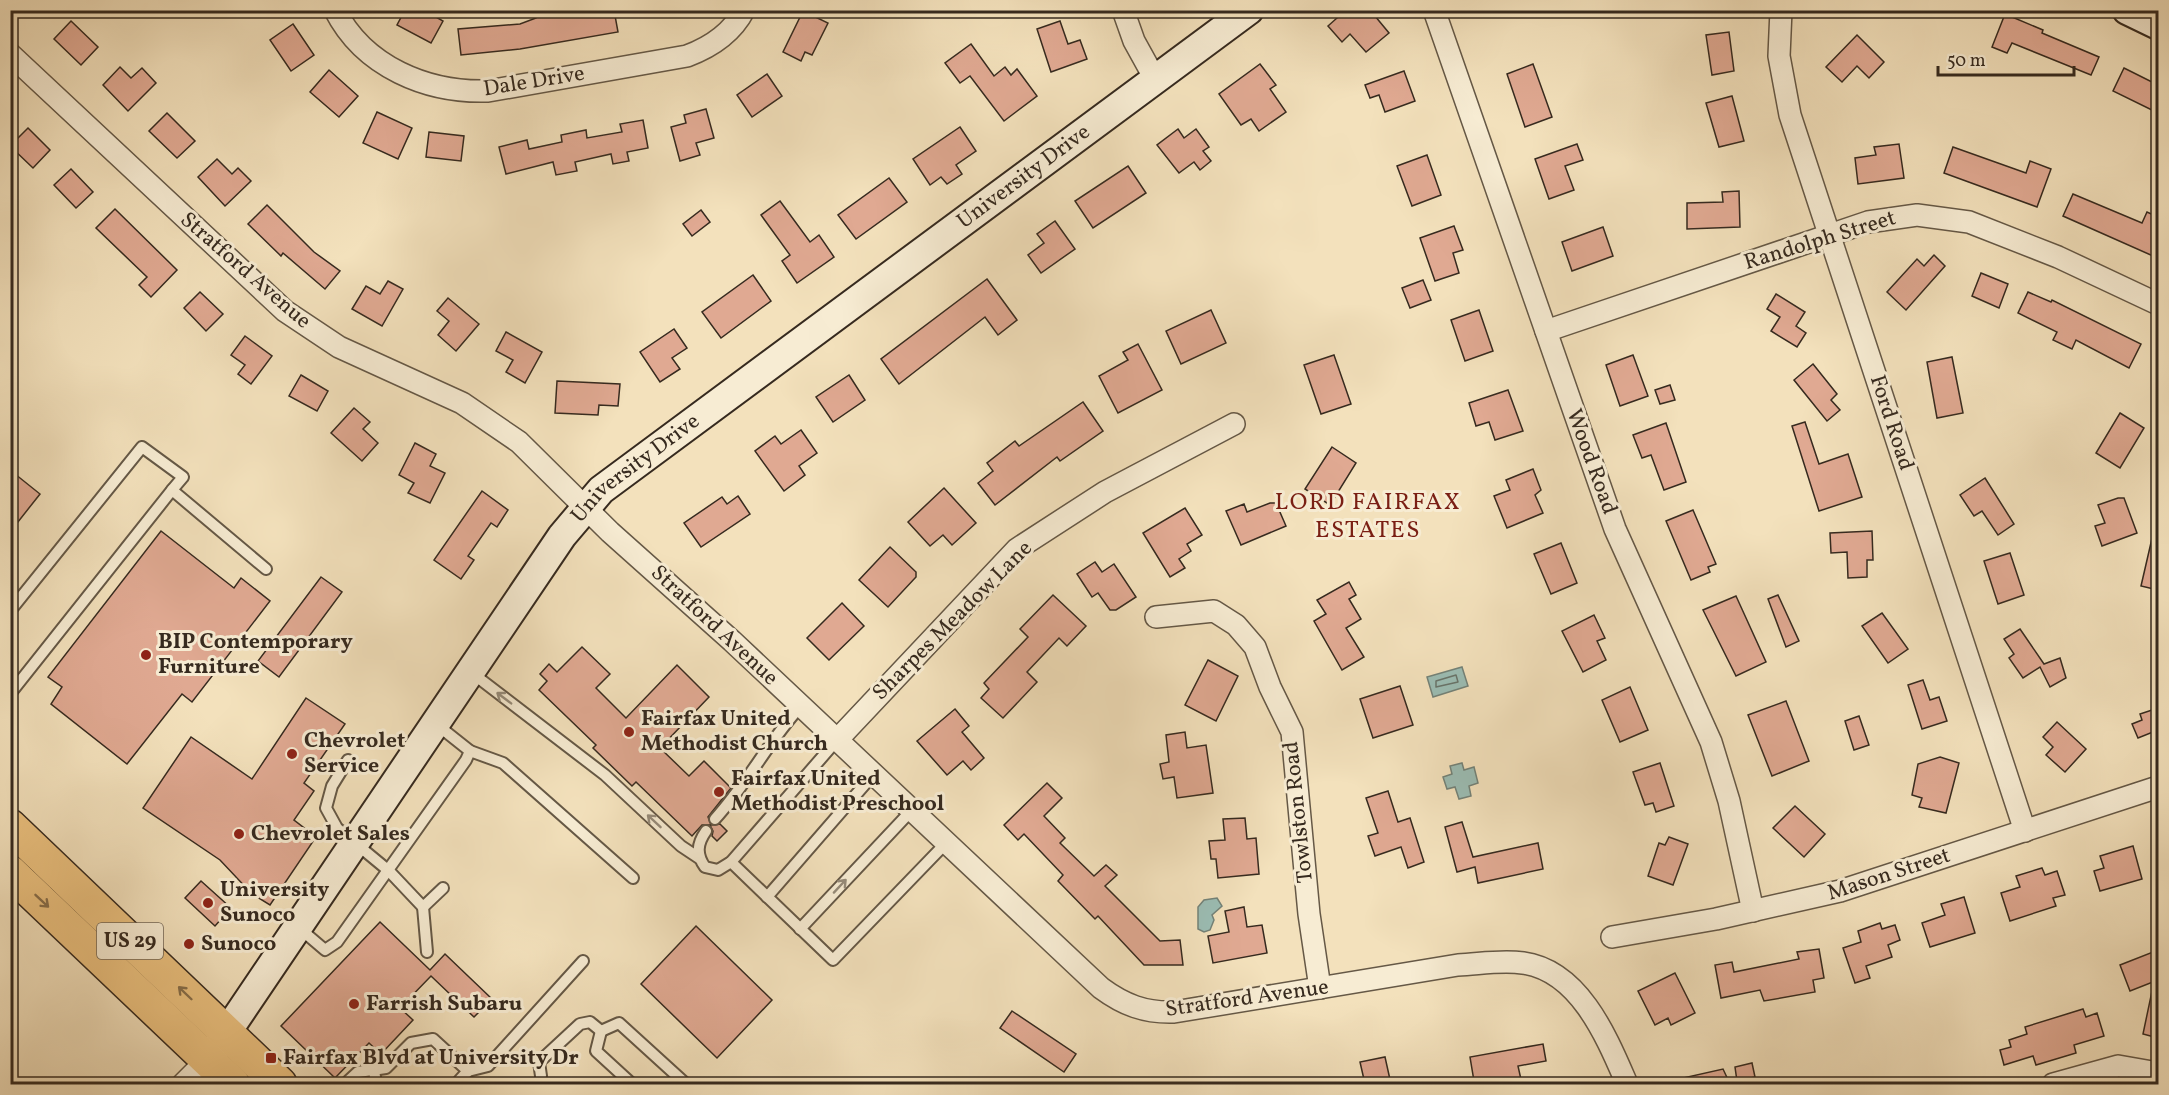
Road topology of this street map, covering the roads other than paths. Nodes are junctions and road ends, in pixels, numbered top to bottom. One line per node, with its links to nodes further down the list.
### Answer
1 (334, 10): 2 (street, Dale Drive)
2 (744, 10)
3 (1123, 10): 10 (street)
4 (1249, 10): 10 (street, University Drive)
5 (1434, 10): 13 (street, Wood Road)
6 (1780, 10): 11 (street, Ford Road)
7 (2127, 10): 8 (street)
8 (2158, 25)
9 (10, 54): 16 (street, Stratford Avenue)
10 (1155, 79): 16 (street, University Drive)
11 (1829, 236): 12 (street, Randolph Street); 13 (street, Randolph Street); 33 (street, Ford Road)
12 (2158, 304)
13 (1546, 331): 44 (street, Wood Road)
14 (1234, 423): 24 (street, Sharpes Meadow Lane)
15 (172, 490): 17 (lane); 18 (lane); 21 (lane)
16 (586, 507): 20 (street, University Drive); 22 (street, Stratford Avenue)
17 (266, 569)
18 (10, 611)
19 (1156, 617): 50 (street, Towlston Road)
20 (471, 672): 23 (street, University Drive); 36 (lane, one-way to 20)
21 (10, 694)
22 (800, 707): 24 (street, Stratford Avenue); 30 (lane)
23 (436, 723): 25 (lane); 34 (street, University Drive)
24 (837, 740): 27 (street, Stratford Avenue); 37 (lane)
25 (470, 751): 38 (lane); 39 (lane)
26 (348, 760): 34 (lane)
27 (873, 775): 29 (street, Stratford Avenue); 42 (lane)
28 (2158, 787): 33 (street, Mason Street)
29 (911, 811): 35 (street, Stratford Avenue); 46 (lane, one-way to 29)
30 (715, 819)
31 (10, 826): 52 (main road, US 29, one-way to 31)
32 (706, 831): 36 (lane)
33 (2025, 831): 44 (street, Mason Street)
34 (355, 843): 38 (lane); 45 (street, University Drive)
35 (945, 843): 46 (lane); 50 (street, Stratford Avenue)
36 (699, 858): 37 (lane)
37 (731, 862): 42 (lane)
38 (389, 871): 43 (lane); 45 (lane)
39 (633, 878)
40 (13, 880): 53 (main road, US 29, one-way to 53)
41 (443, 888): 43 (lane)
42 (766, 897): 46 (lane)
43 (423, 907): 48 (lane)
44 (1752, 911): 47 (street, Mason Street)
45 (297, 927): 52 (street, University Drive)
46 (800, 929)
47 (1612, 937)
48 (427, 952)
49 (583, 961): 55 (lane)
50 (1320, 988): 66 (street, Stratford Avenue)
51 (601, 1031): 57 (lane); 64 (lane); 65 (lane)
52 (227, 1033): 53 (street, University Drive); 60 (main road, US 29)
53 (207, 1060): 58 (street, University Drive); 59 (main road, US 29)
54 (374, 1070): 55 (lane); 61 (lane); 62 (lane)
55 (468, 1071): 63 (lane)
56 (2158, 1073): 67 (street)
57 (540, 1076)
58 (183, 1084)
59 (233, 1084)
60 (280, 1084)
61 (345, 1084)
62 (376, 1084)
63 (456, 1084)
64 (632, 1084)
65 (686, 1084)
66 (1627, 1084)
67 (2053, 1084)

